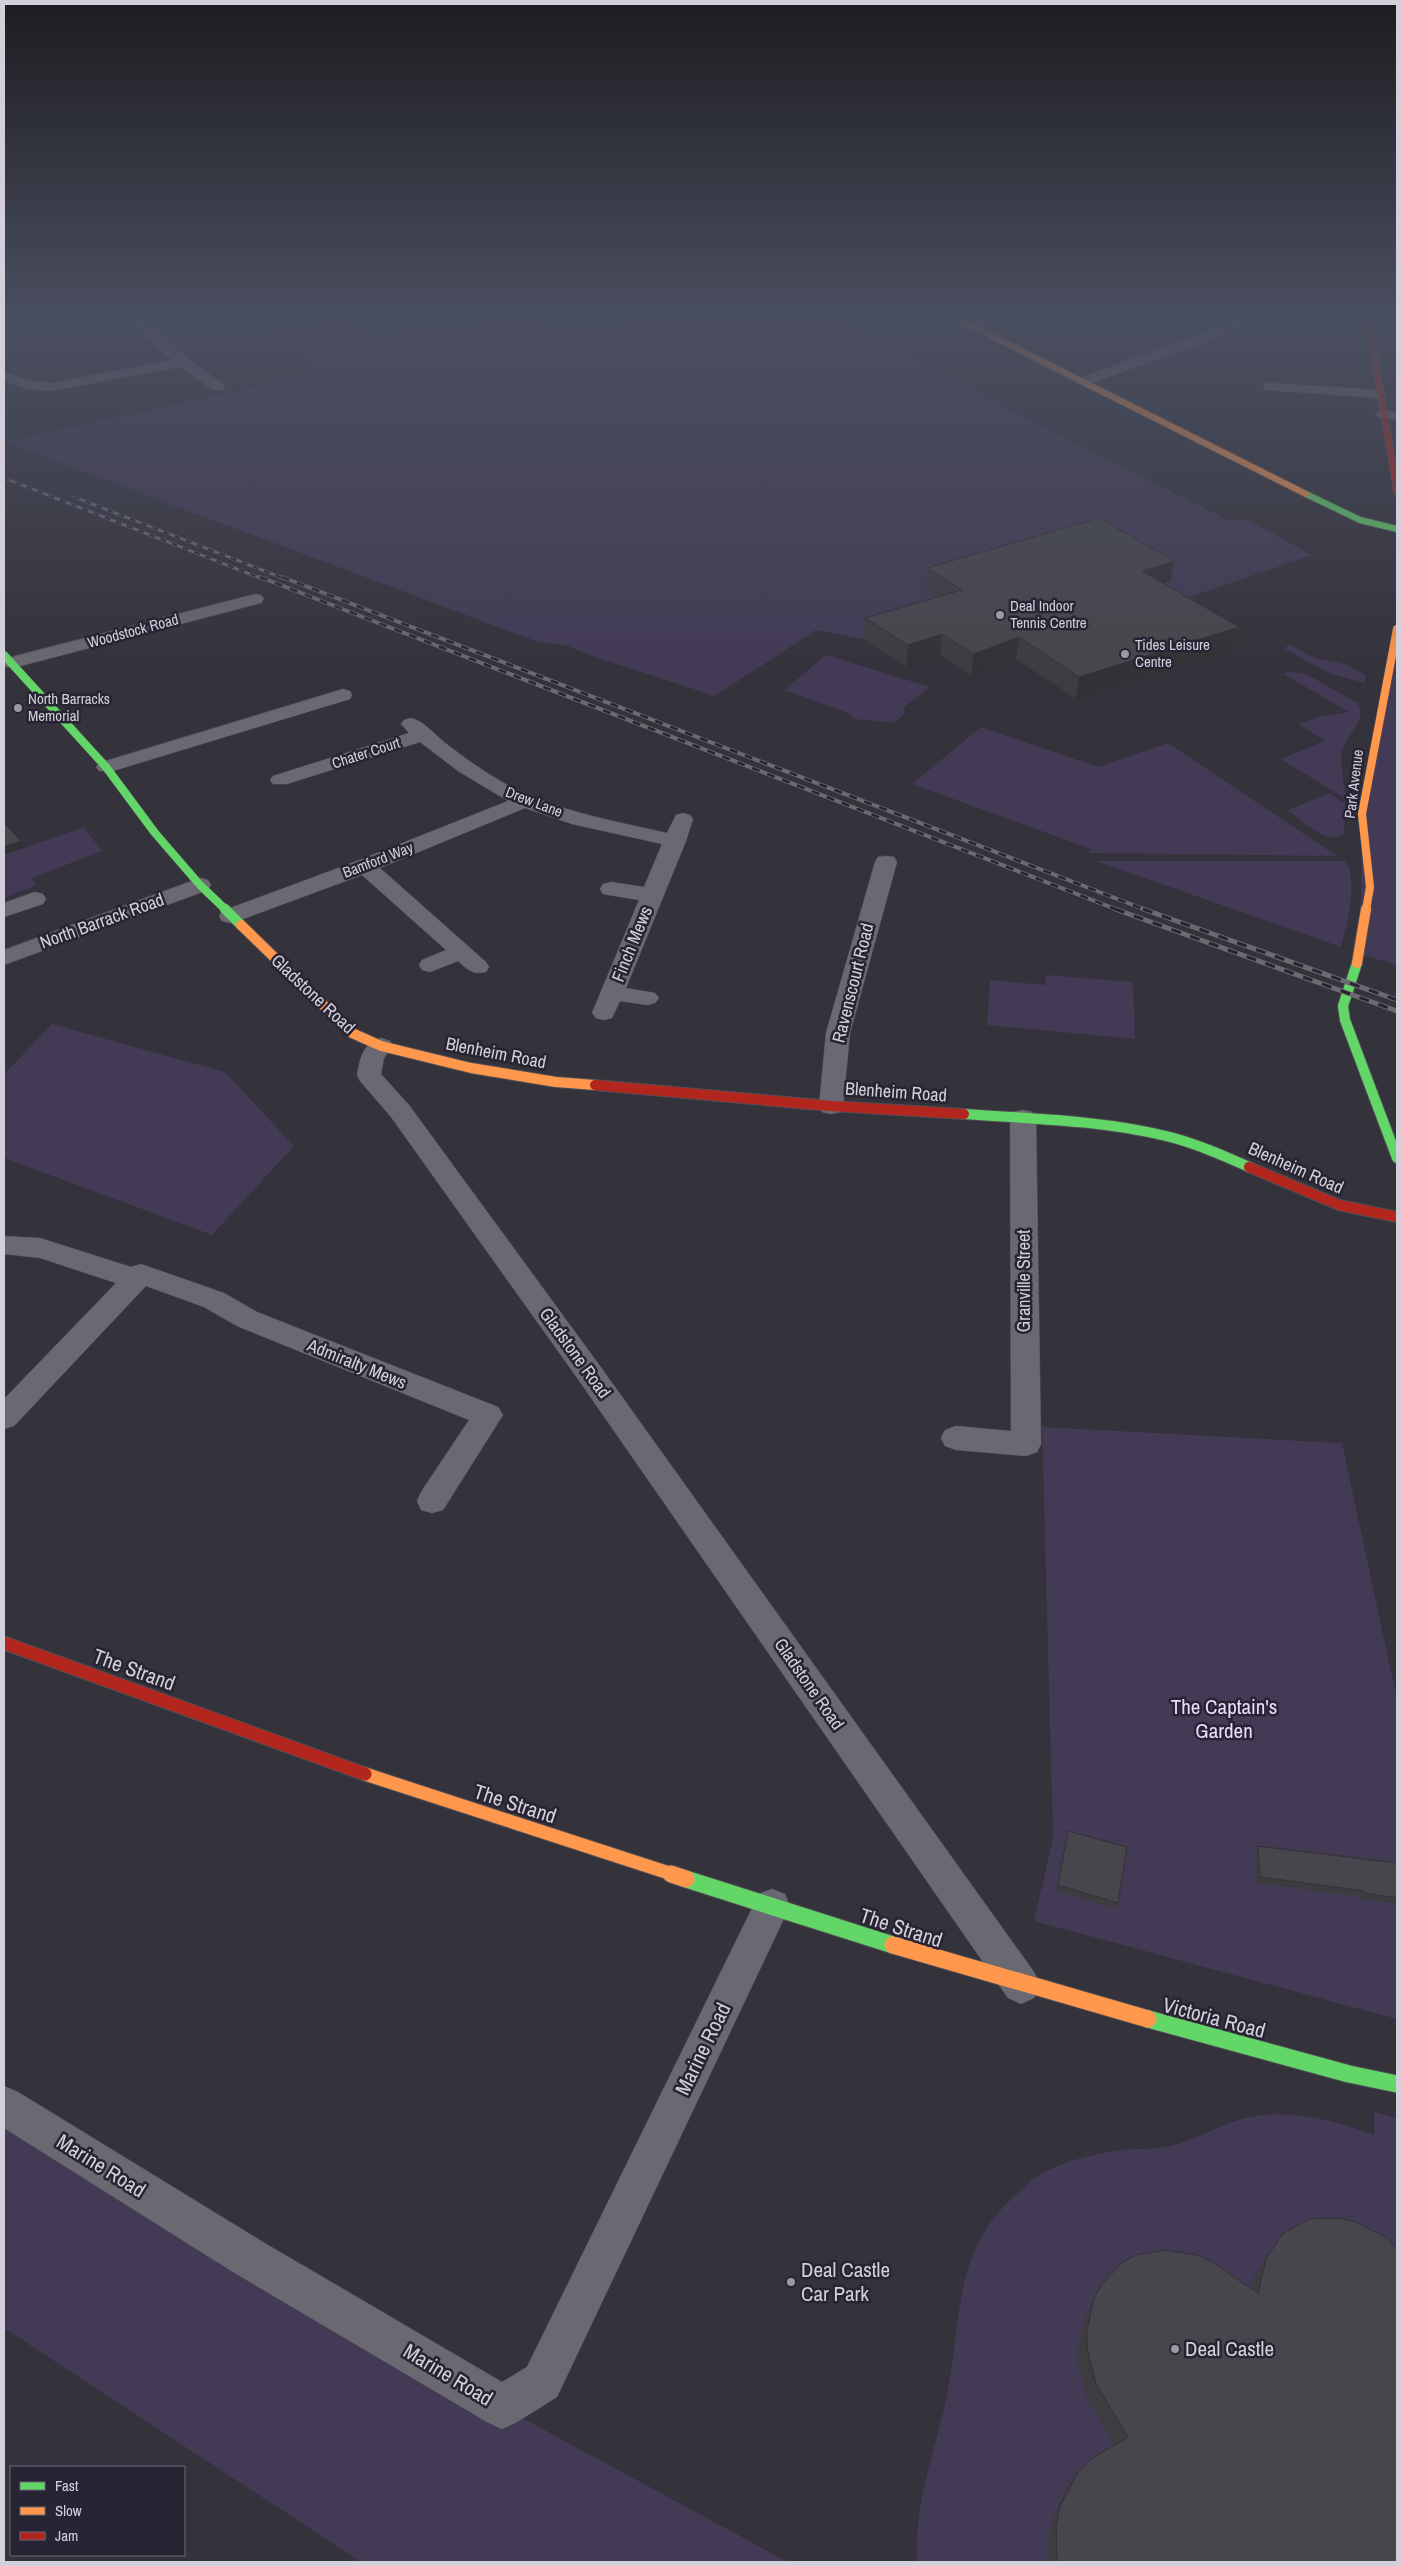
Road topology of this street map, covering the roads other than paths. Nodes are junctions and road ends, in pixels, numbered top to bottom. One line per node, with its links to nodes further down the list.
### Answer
1 (1196, 438): 4 (street)
2 (1392, 438): 3 (street)
3 (1397, 491)
4 (1397, 529)
5 (255, 599): 7 (street, Woodstock Road)
6 (1397, 629): 33 (street, Park Avenue)
7 (7, 659): 11 (street, Gladstone Road)
8 (343, 695): 11 (street)
9 (417, 730): 12 (street, Chater Court); 14 (street, Drew Lane)
10 (295, 756): 12 (street, Chater Court)
11 (106, 767): 19 (street, Gladstone Road)
12 (309, 771): 13 (street, Chater Court)
13 (280, 780)
14 (525, 801): 16 (street, Drew Lane); 18 (street, Bamford Way)
15 (683, 819): 16 (street, Finch Mews)
16 (675, 841): 21 (street, Finch Mews)
17 (886, 862): 31 (street, Ravenscourt Road)
18 (365, 866): 24 (street, Bamford Way); 25 (street)
19 (200, 885): 24 (street, Gladstone Road); 26 (street, North Barrack Road)
20 (612, 889): 21 (street, Finch Mews)
21 (652, 895): 29 (street, Finch Mews)
22 (35, 899): 23 (street)
23 (4, 910)
24 (230, 916): 30 (street, Gladstone Road)
25 (461, 952): 27 (street); 28 (street)
26 (4, 958)
27 (430, 965)
28 (478, 967)
29 (647, 998)
30 (381, 1046): 31 (street, Blenheim Road); 42 (street, Gladstone Road)
31 (831, 1106): 32 (street, Blenheim Road)
32 (1023, 1118): 34 (street, Blenheim Road); 38 (street, Granville Street)
33 (1397, 1158)
34 (1397, 1217)
35 (4, 1245): 36 (street, Admiralty Mews)
36 (136, 1280): 37 (street); 39 (street, Admiralty Mews)
37 (4, 1418)
38 (956, 1438)
39 (432, 1501)
40 (4, 1643): 41 (street, The Strand)
41 (772, 1906): 42 (street, The Strand); 44 (street, Marine Road)
42 (1021, 1985): 43 (street, Victoria Road)
43 (1397, 2084)
44 (4, 2106)

